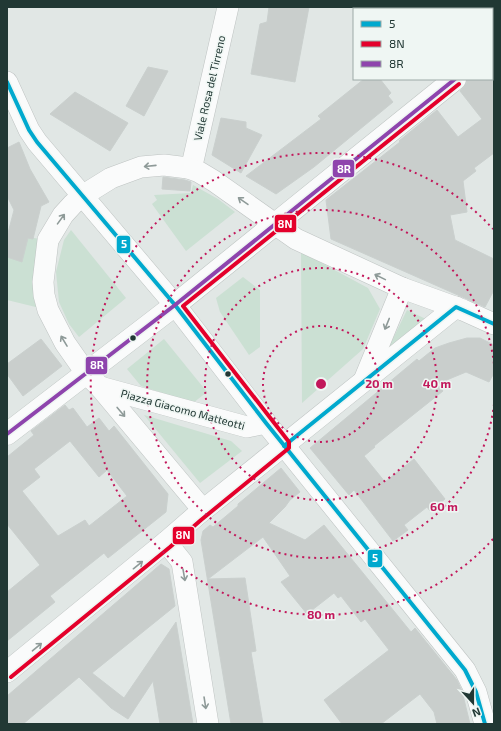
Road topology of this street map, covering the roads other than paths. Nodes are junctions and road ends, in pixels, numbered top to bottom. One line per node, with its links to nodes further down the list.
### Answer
1 (228, 7): 4 (street, Viale Rosa del Tirreno)
2 (454, 80): 6 (street)
3 (7, 82): 5 (street)
4 (188, 168): 5 (street, Piazza Giacomo Matteotti, one-way to 5); 6 (street, Piazza Giacomo Matteotti, one-way to 4)
5 (82, 196): 8 (street, Piazza Giacomo Matteotti); 11 (street, Piazza Giacomo Matteotti, one-way to 5)
6 (274, 224): 7 (street, Piazza Giacomo Matteotti, one-way to 6); 8 (street)
7 (402, 288): 9 (street, Piazza Giacomo Matteotti); 12 (street, one-way to 12)
8 (175, 305): 11 (street); 13 (street, Piazza Giacomo Matteotti)
9 (456, 307): 10 (street, Piazza Giacomo Matteotti); 12 (street)
10 (494, 324)
11 (93, 380): 13 (street, Piazza Giacomo Matteotti); 14 (street); 16 (street, Piazza Giacomo Matteotti, one-way to 16)
12 (364, 380): 15 (street)
13 (266, 423): 15 (street, Piazza Giacomo Matteotti)
14 (7, 434)
15 (284, 446): 16 (street); 20 (street, Piazza Giacomo Matteotti)
16 (200, 512): 17 (street)
17 (166, 542): 18 (street, one-way to 17); 19 (street, one-way to 19)
18 (7, 672)
19 (208, 724)
20 (485, 724)

